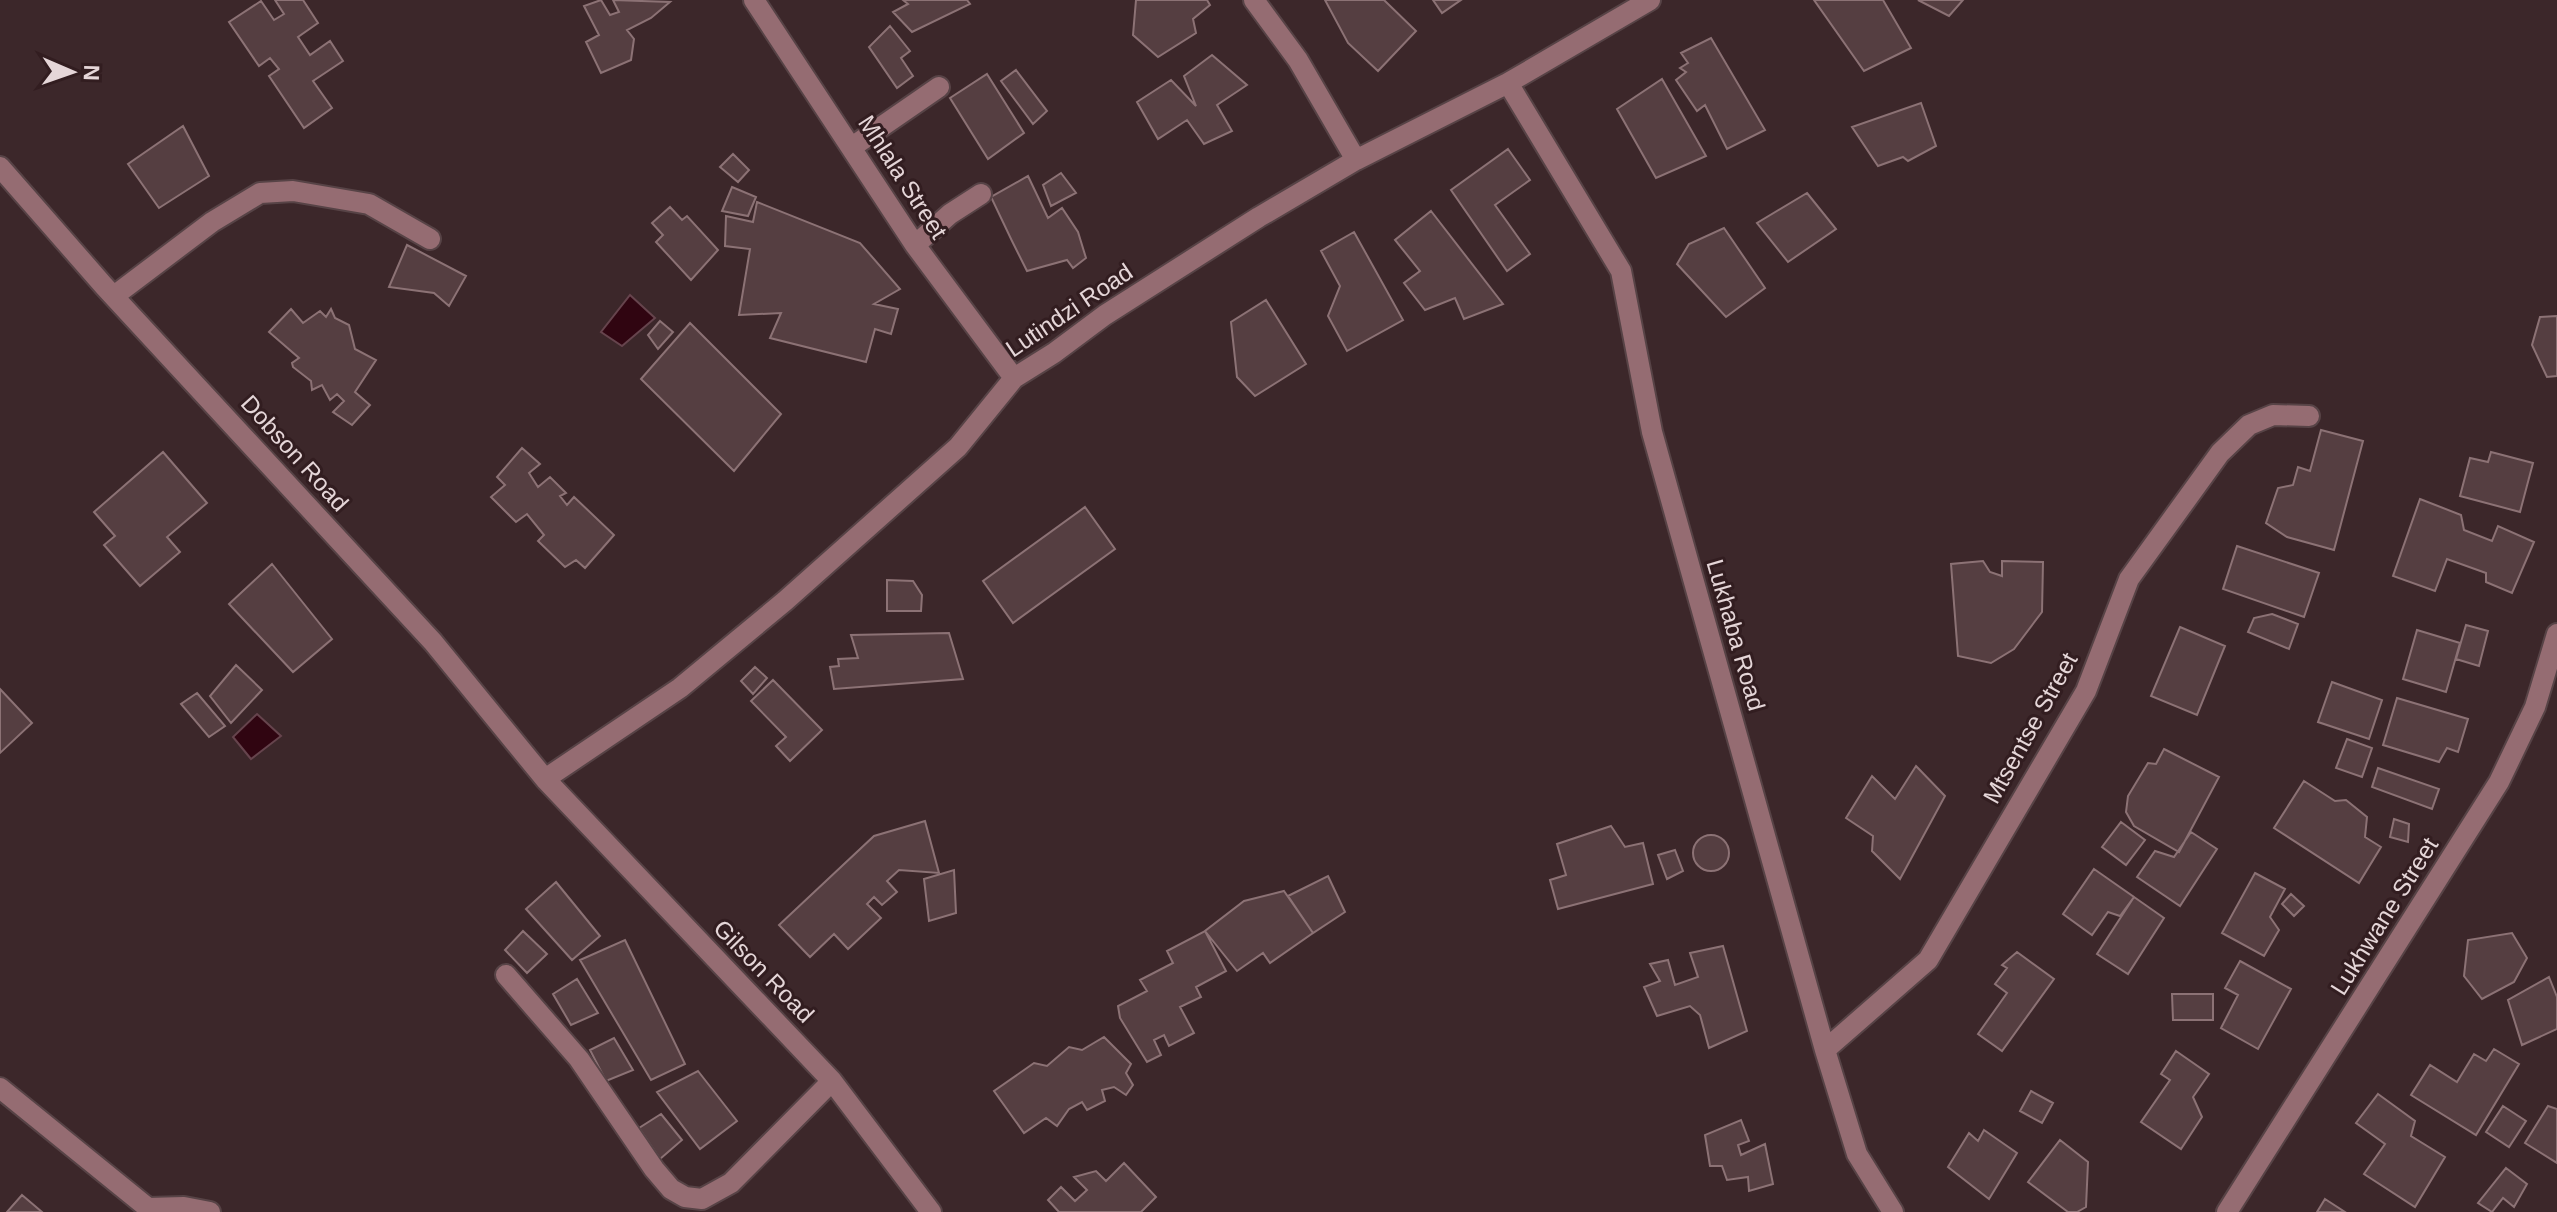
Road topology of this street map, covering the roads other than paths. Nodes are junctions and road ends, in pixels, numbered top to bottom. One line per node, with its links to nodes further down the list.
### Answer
1 (754, 0): 6 (street, Mhlala Street)
2 (1254, 0): 7 (street)
3 (1650, 0): 4 (street, Lutindzi Road)
4 (1508, 83): 7 (street, Lutindzi Road); 18 (street, Lukhaba Road)
5 (939, 87): 6 (street)
6 (852, 147): 11 (street, Mhlala Street)
7 (1356, 160): 13 (street, Lutindzi Road)
8 (0, 167): 12 (street, Dobson Road)
9 (981, 194): 11 (street)
10 (430, 239): 12 (street)
11 (915, 245): 13 (street, Mhlala Street)
12 (114, 296): 16 (street, Dobson Road)
13 (1014, 378): 16 (street, Lutindzi Road)
14 (2309, 416): 18 (street, Mtsentse Street)
15 (2557, 634): 26 (street, Lukhwane Street)
16 (545, 779): 19 (street, Gilson Road)
17 (506, 975): 21 (street)
18 (1825, 1050): 25 (street, Lukhaba Road)
19 (832, 1081): 21 (street); 24 (street, Gilson Road)
20 (0, 1088): 22 (street)
21 (685, 1197): 23 (street)
22 (210, 1212)
23 (669, 1212)
24 (931, 1212)
25 (1893, 1212)
26 (2227, 1212)

